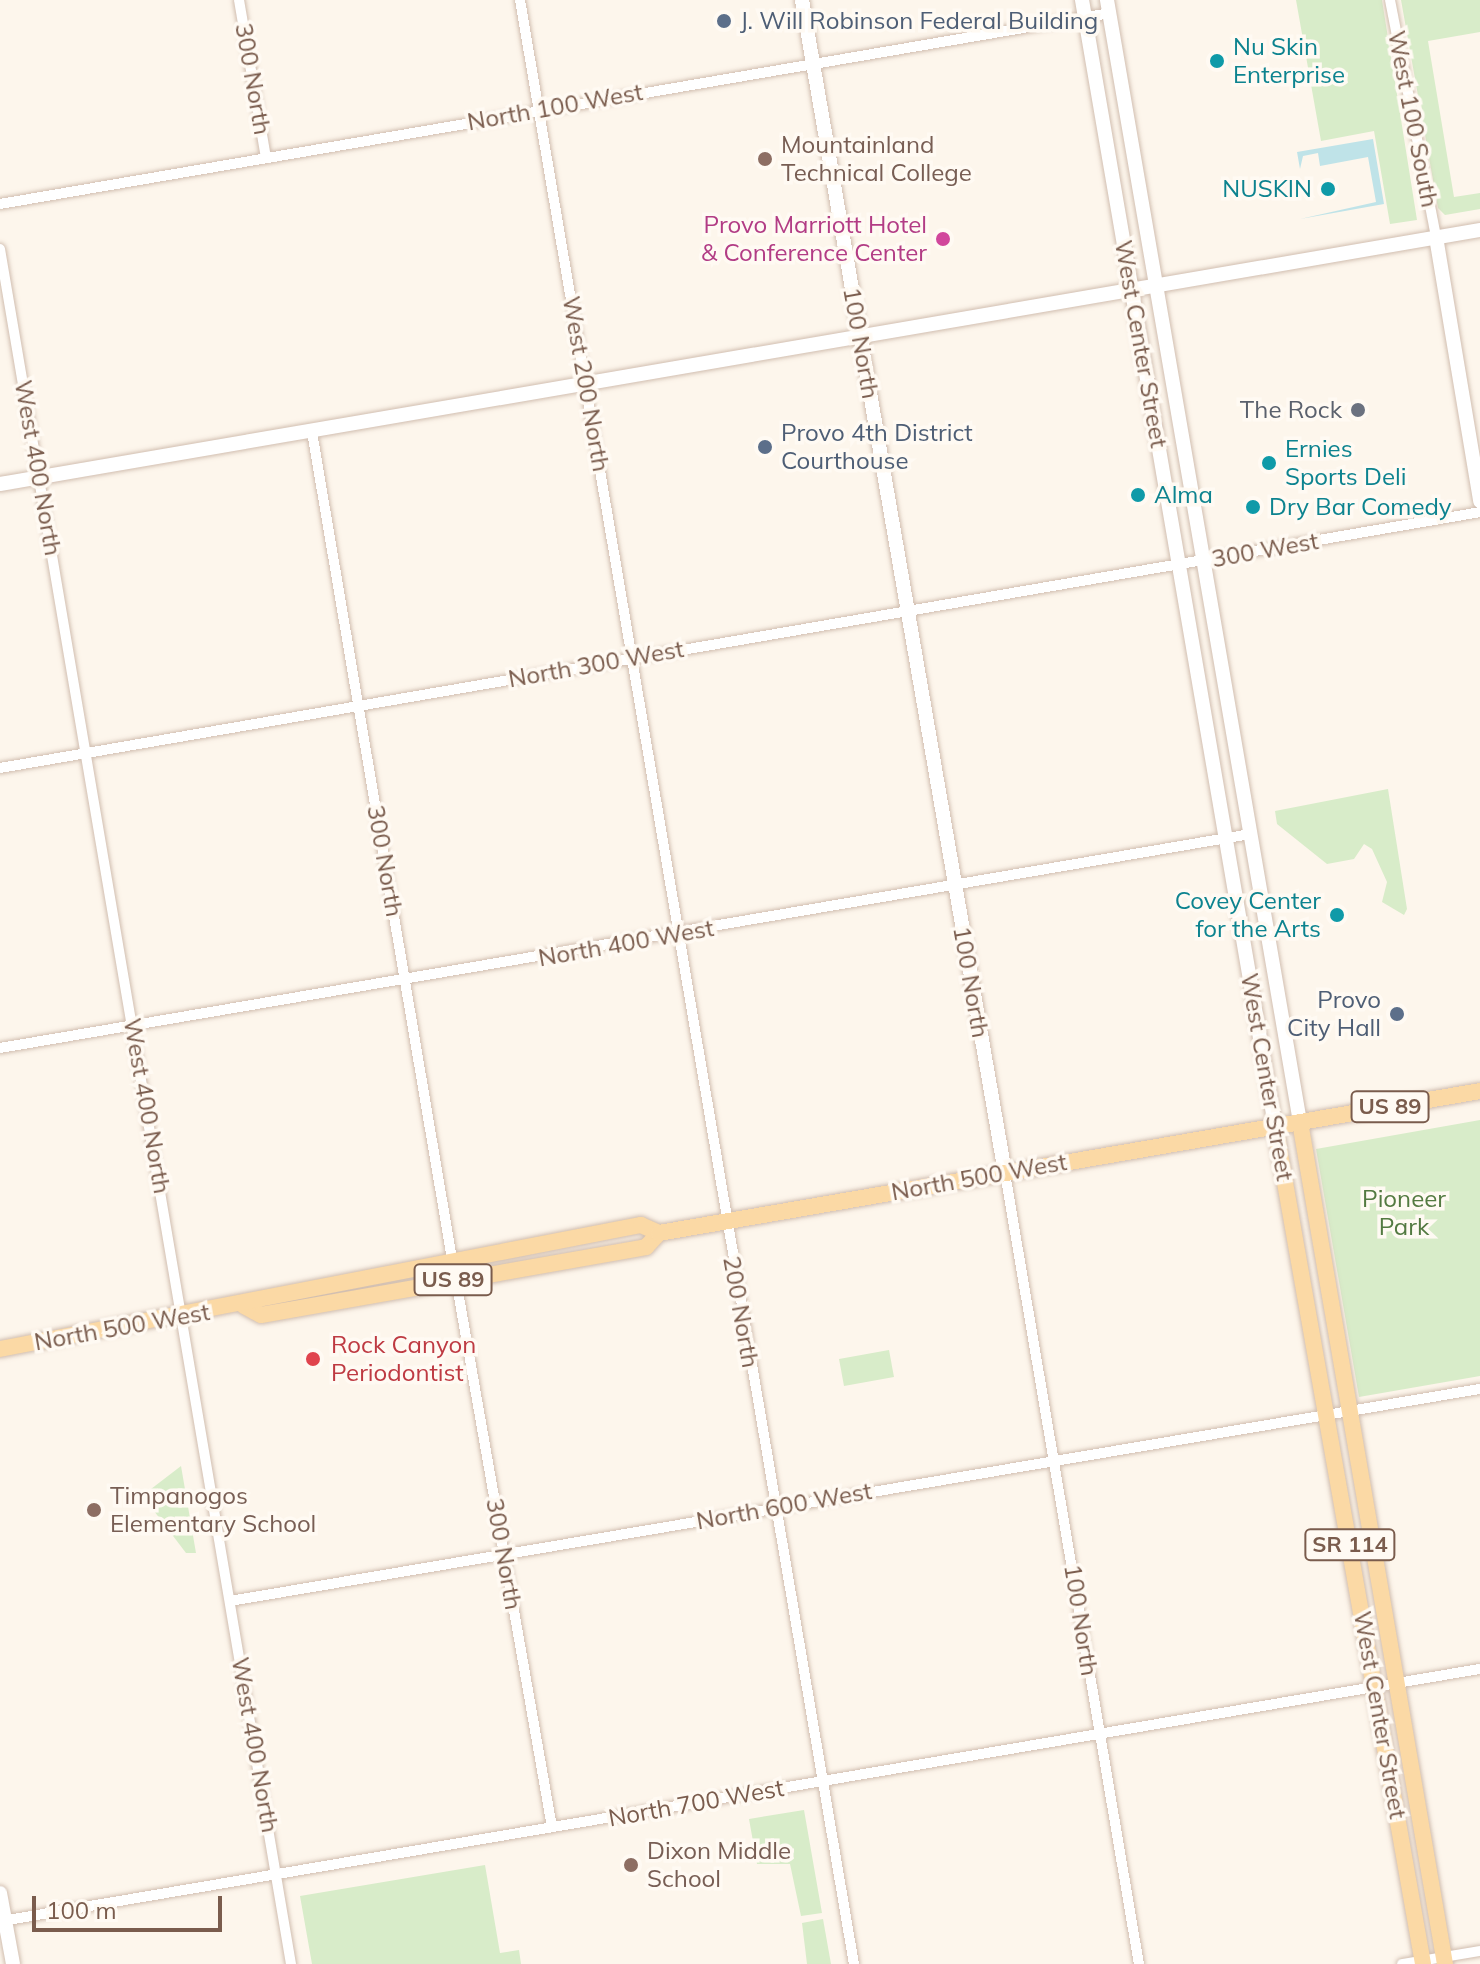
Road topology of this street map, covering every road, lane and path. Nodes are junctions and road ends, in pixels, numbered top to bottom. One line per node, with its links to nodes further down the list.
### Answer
1 (239, 0): 10 (street, 300 North)
2 (520, 0): 9 (street)
3 (802, 0): 8 (main road, 100 North)
4 (1082, 0): 7 (main road, West Center Street)
5 (1390, 0): 13 (street, West 100 South)
6 (1108, 6): 7 (street, North 100 West); 15 (main road, West Center Street)
7 (1085, 17): 8 (street, North 100 West); 16 (main road, West Center Street)
8 (813, 63): 9 (street, North 100 West); 17 (main road, 100 North)
9 (539, 109): 10 (street, North 100 West); 18 (street, West 200 North)
10 (266, 158): 11 (street, North 100 West)
11 (0, 204)
12 (1480, 230): 13 (main road)
13 (1436, 237): 15 (main road); 22 (main road)
14 (0, 249): 20 (street, West 400 North)
15 (1157, 288): 16 (main road); 24 (main road, West Center Street)
16 (1132, 292): 17 (main road); 24 (main road, West Center Street)
17 (860, 339): 18 (main road); 25 (main road, 100 North)
18 (587, 385): 19 (main road); 26 (street, West 200 North)
19 (312, 432): 20 (main road); 27 (street, 300 North)
20 (40, 477): 21 (main road); 28 (street, West 400 North)
21 (0, 484)
22 (1480, 501)
23 (1480, 512): 24 (street, 300 West)
24 (1192, 563): 25 (street, North 300 West); 30 (main road, West Center Street); 31 (main road, West Center Street)
25 (908, 610): 26 (street, North 300 West); 32 (main road, 100 North)
26 (630, 660): 27 (street, North 300 West); 33 (street, 200 North)
27 (356, 706): 28 (street, North 300 West); 34 (street, 300 North)
28 (86, 752): 29 (street, North 300 West); 35 (street, West 400 North)
29 (0, 768)
30 (1251, 834): 31 (street, North 400 West); 38 (main road, West Center Street)
31 (1226, 839): 32 (street, North 400 West); 39 (main road, West Center Street)
32 (955, 888): 33 (street, North 400 West); 40 (main road, 100 North)
33 (675, 934): 34 (street, North 400 West); 41 (street, 200 North)
34 (406, 983): 35 (street, North 400 West); 43 (street, 300 North)
35 (133, 1025): 36 (street, North 400 West); 46 (street, West 400 North)
36 (0, 1048)
37 (1480, 1091): 38 (main road, US 89)
38 (1300, 1122): 39 (main road, North 500 West / US 89); 49 (main road, West Center Street / SR 114)
39 (1275, 1126): 40 (main road, North 500 West / US 89); 49 (main road, West Center Street / SR 114)
40 (1005, 1173): 41 (main road, North 500 West / US 89); 50 (street, 100 North)
41 (726, 1221): 42 (main road, North 500 West / US 89); 51 (street, 200 North)
42 (659, 1233): 43 (main road, North 500 West / US 89); 44 (main road, North 500 West / US 89)
43 (452, 1259): 45 (main road, North 500 West / US 89)
44 (456, 1280): 45 (main road, North 500 West / US 89); 52 (street, 300 North)
45 (244, 1306): 46 (main road, North 500 West / US 89)
46 (183, 1317): 47 (main road, North 500 West / US 89); 53 (street, West 400 North)
47 (0, 1349)
48 (1480, 1389): 49 (street, North 600 West)
49 (1338, 1411): 50 (street, North 600 West); 55 (main road, West Center Street / SR 114)
50 (1054, 1460): 51 (street, North 600 West); 56 (street, 100 North)
51 (775, 1508): 52 (street, North 600 West); 57 (street, 200 North)
52 (504, 1554): 53 (street, North 600 West); 58 (street, 300 North)
53 (230, 1601): 59 (street, West 400 North)
54 (1480, 1669): 55 (street, North 700 West)
55 (1386, 1686): 56 (street, North 700 West); 63 (main road, West Center Street / SR 114)
56 (1100, 1735): 57 (street, North 700 West); 67 (street, 100 North)
57 (822, 1782): 58 (street, North 700 West); 66 (street, 200 North)
58 (552, 1827): 59 (street, North 700 West)
59 (276, 1874): 61 (street, North 700 West); 65 (street, West 400 North)
60 (0, 1893): 61 (main road)
61 (2, 1921): 64 (main road)
62 (1480, 1951): 63 (street)
63 (1433, 1961): 68 (street)
64 (13, 1964)
65 (291, 1964)
66 (854, 1964)
67 (1139, 1964)
68 (1402, 1964)

